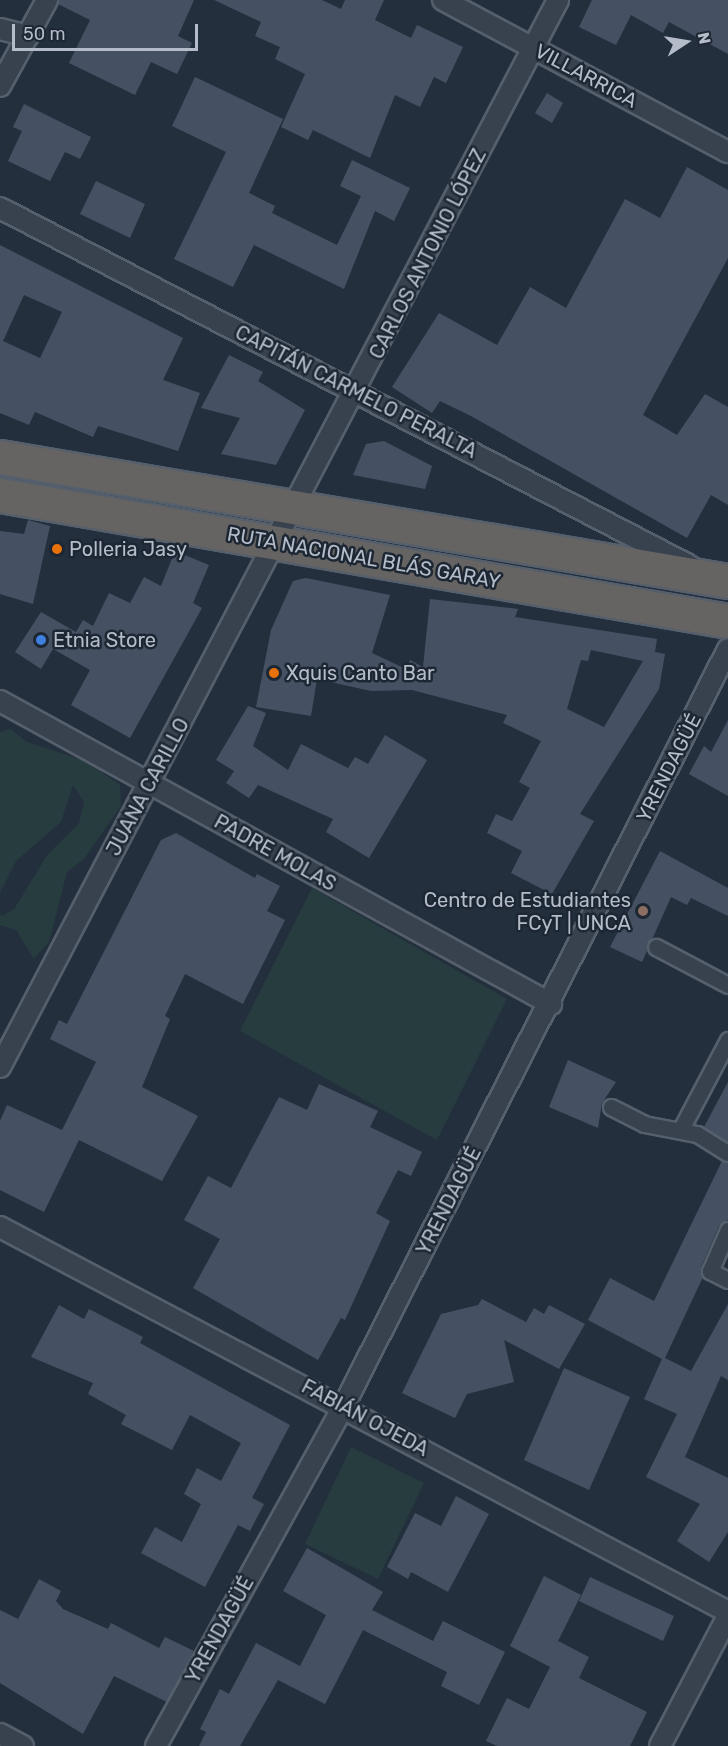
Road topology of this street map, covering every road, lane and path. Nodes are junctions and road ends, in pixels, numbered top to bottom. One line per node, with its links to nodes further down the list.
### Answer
1 (47, 0): 5 (street)
2 (443, 0): 6 (street, VILLARRICA)
3 (558, 0): 6 (street, CARLOS ANTONIO LÓPEZ)
4 (0, 29): 5 (street)
5 (28, 36): 7 (street)
6 (533, 48): 8 (street, VILLARRICA); 10 (street, CARLOS ANTONIO LÓPEZ)
7 (0, 86)
8 (728, 152)
9 (0, 208): 10 (street, CAPITÁN CARMELO PERALTA)
10 (356, 393): 13 (street, CARLOS ANTONIO LÓPEZ); 15 (street, CAPITÁN CARMELO PERALTA)
11 (0, 457): 13 (highway, RUTA NACIONAL BLÁS GARAY)
12 (0, 495): 14 (highway, RUTA NACIONAL BLÁS GARAY)
13 (297, 507): 14 (street, JUANA CARILLO); 15 (highway, RUTA NACIONAL BLÁS GARAY)
14 (277, 543): 16 (highway, RUTA NACIONAL BLÁS GARAY); 19 (street, JUANA CARILLO)
15 (720, 579)
16 (728, 621)
17 (728, 649): 22 (street, YRENDAGÜÉ)
18 (0, 701): 19 (street, PADRE MOLAS)
19 (150, 784): 22 (street, PADRE MOLAS); 24 (street, JUANA CARILLO)
20 (656, 947): 21 (street)
21 (728, 985)
22 (551, 1004): 31 (street, YRENDAGÜÉ)
23 (728, 1040): 26 (street)
24 (0, 1067)
25 (611, 1107): 26 (street)
26 (681, 1129): 27 (street)
27 (728, 1153)
28 (0, 1227): 31 (street, FABIÁN OJEDA)
29 (727, 1235): 30 (street)
30 (728, 1280)
31 (343, 1407): 32 (street, FABIÁN OJEDA); 35 (street, YRENDAGÜÉ)
32 (728, 1614): 36 (street)
33 (0, 1734): 34 (street)
34 (23, 1746)
35 (156, 1746)
36 (660, 1746)

